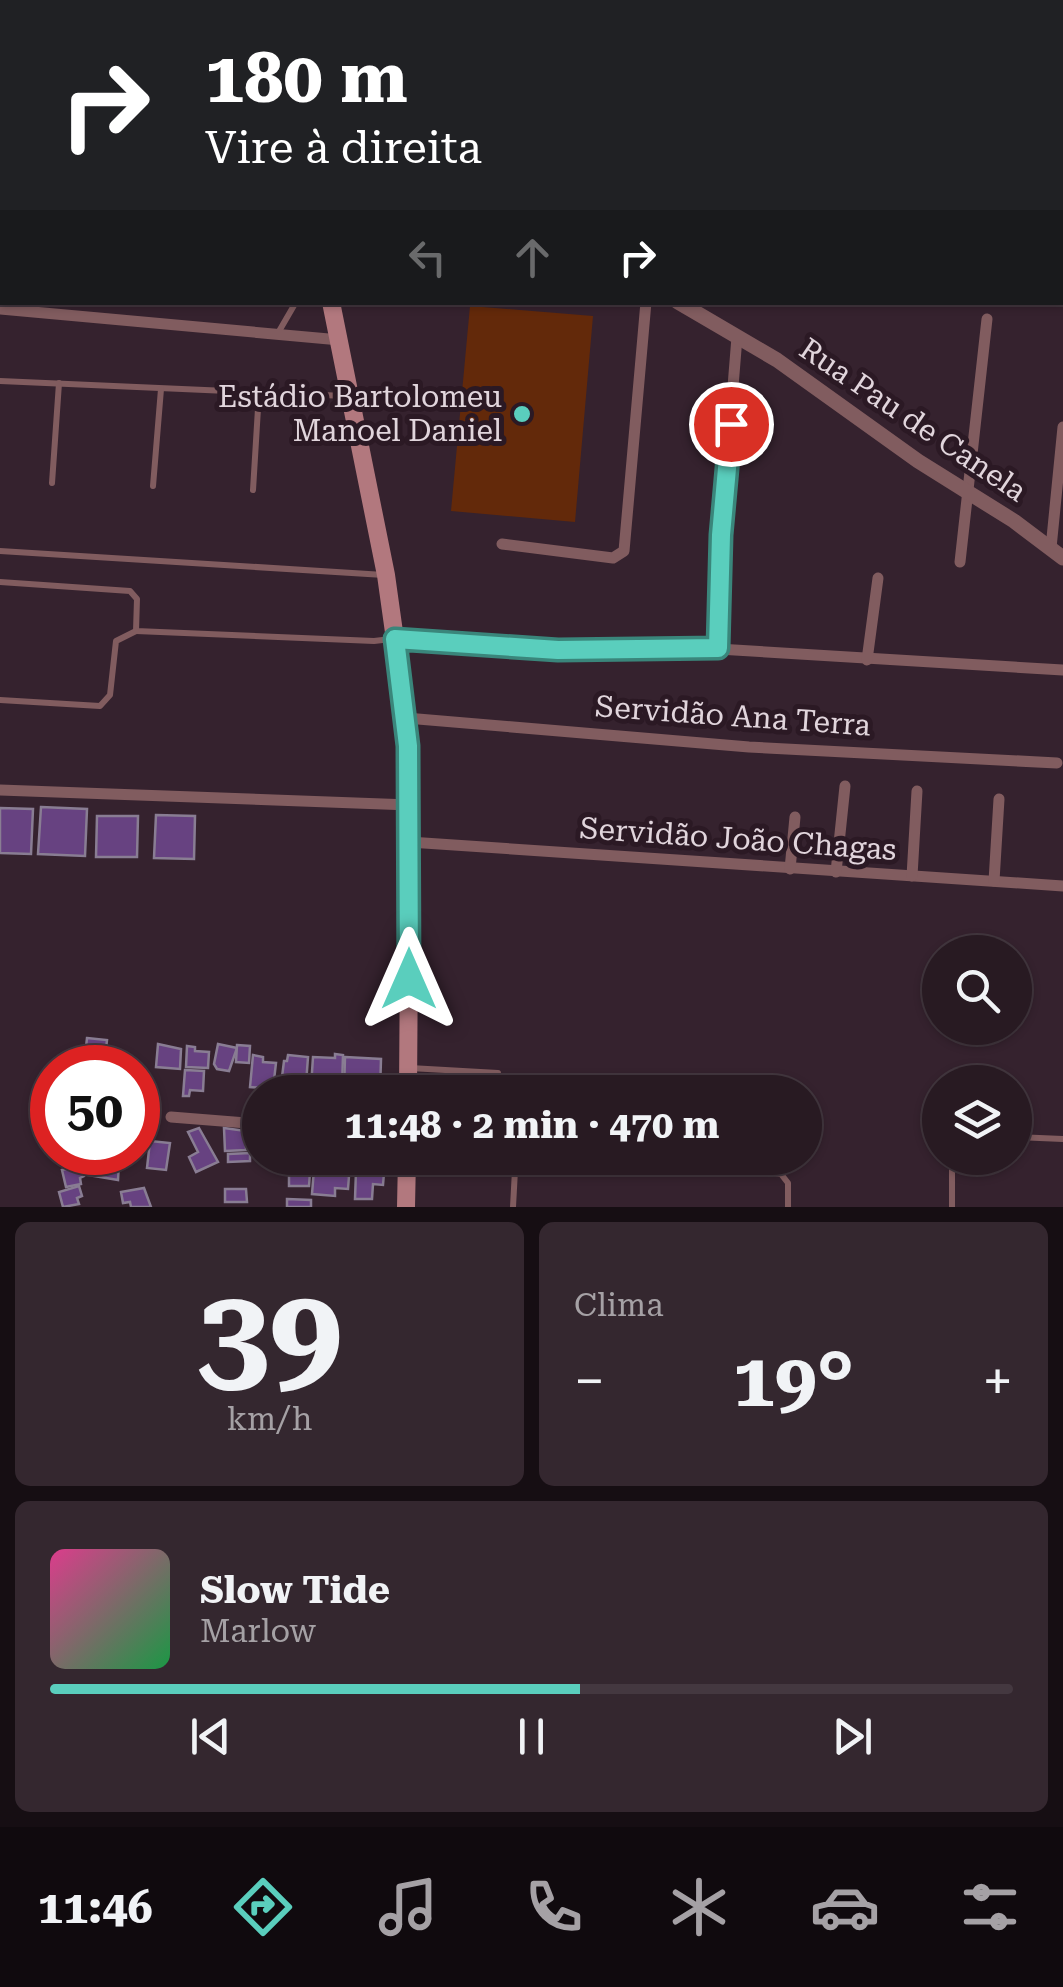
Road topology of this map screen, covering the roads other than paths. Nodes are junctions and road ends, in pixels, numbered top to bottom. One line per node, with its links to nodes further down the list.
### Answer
1 (294, 305): 7 (lane)
2 (332, 305): 9 (main road)
3 (646, 305): 20 (street)
4 (683, 305): 8 (street, Rua Pau de Canela)
5 (0, 309): 7 (street)
6 (987, 319): 19 (street)
7 (278, 334): 9 (street)
8 (737, 337): 19 (street, Rua Pau de Canela); 29 (street)
9 (340, 340): 14 (main road)
10 (0, 381): 11 (lane)
11 (59, 383): 12 (lane); 16 (lane)
12 (162, 389): 13 (lane); 17 (lane)
13 (259, 392): 14 (lane); 18 (lane)
14 (351, 396): 24 (main road)
15 (1063, 427): 22 (street)
16 (52, 483)
17 (153, 486)
18 (253, 490)
19 (968, 493): 22 (street, Rua Pau de Canela); 23 (street)
20 (502, 544)
21 (0, 551): 24 (lane)
22 (1057, 553)
23 (960, 562)
24 (386, 575): 28 (main road)
25 (878, 578): 30 (street)
26 (0, 582): 27 (lane)
27 (136, 631): 28 (lane); 32 (lane)
28 (395, 639): 29 (street); 33 (main road)
29 (718, 648): 30 (street)
30 (867, 660): 31 (street)
31 (1063, 670)
32 (0, 700)
33 (406, 718): 34 (street, Servidão Ana Terra); 39 (main road)
34 (1057, 763)
35 (844, 786): 43 (street)
36 (0, 790): 39 (street)
37 (916, 791): 44 (street)
38 (1000, 798): 45 (street)
39 (410, 805): 41 (main road)
40 (795, 817): 42 (street)
41 (409, 842): 42 (street, Servidão João Chagas); 47 (main road)
42 (790, 868): 43 (street, Servidão João Chagas)
43 (836, 872): 44 (street, Servidão João Chagas)
44 (912, 876): 45 (street, Servidão João Chagas)
45 (994, 882): 46 (street, Servidão João Chagas)
46 (1063, 886)
47 (409, 1068): 48 (lane); 49 (main road)
48 (498, 1073)
49 (409, 1075)
50 (171, 1117): 51 (street)
51 (242, 1123)
52 (1032, 1137): 53 (lane)
53 (1063, 1139)
54 (407, 1175): 58 (main road)
55 (515, 1175): 59 (lane)
56 (782, 1175): 60 (lane)
57 (952, 1175): 61 (lane)
58 (406, 1207)
59 (514, 1207)
60 (788, 1207)
61 (952, 1207)

